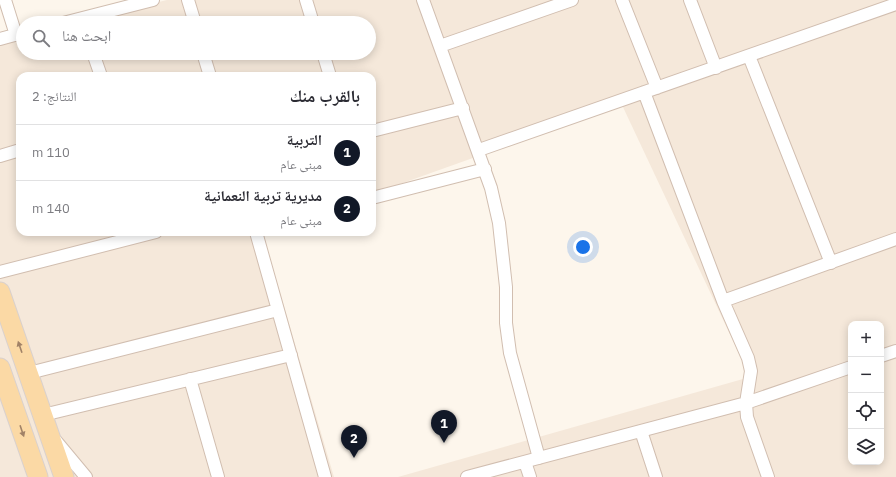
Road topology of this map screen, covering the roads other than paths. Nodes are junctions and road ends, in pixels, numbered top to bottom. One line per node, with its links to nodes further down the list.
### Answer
1 (5, 0): 14 (street)
2 (153, 0): 11 (street)
3 (188, 0): 12 (street)
4 (306, 0): 13 (street)
5 (423, 0): 17 (street)
6 (572, 0): 9 (street)
7 (622, 0): 26 (street)
8 (690, 0): 22 (street)
9 (552, 3): 17 (street)
10 (896, 4): 18 (street)
11 (98, 16)
12 (193, 16)
13 (311, 16)
14 (16, 27)
15 (16, 35): 16 (street)
16 (0, 39)
17 (440, 46): 28 (street)
18 (749, 56): 22 (street); 38 (street)
19 (95, 60): 23 (street)
20 (205, 60): 24 (street)
21 (325, 60): 25 (street)
22 (716, 68): 26 (street)
23 (100, 72)
24 (209, 72)
25 (329, 72)
26 (657, 88): 27 (street)
27 (644, 92): 30 (street); 41 (street)
28 (463, 108): 29 (street); 30 (street)
29 (376, 130)
30 (479, 150): 33 (street)
31 (16, 151): 32 (street)
32 (0, 156)
33 (485, 169): 34 (street); 54 (street)
34 (376, 197)
35 (140, 236): 39 (street)
36 (257, 236): 42 (street)
37 (896, 240): 38 (street)
38 (831, 263): 41 (street)
39 (0, 272)
40 (0, 292): 48 (main road, one-way to 40)
41 (723, 301): 50 (street)
42 (278, 310): 44 (street); 48 (street)
43 (896, 351): 45 (street)
44 (291, 355): 49 (street); 60 (street)
45 (884, 355)
46 (0, 368): 51 (main road)
47 (848, 368): 50 (street)
48 (29, 373): 52 (main road)
49 (190, 379): 52 (street); 59 (street)
50 (746, 403): 53 (street); 64 (street)
51 (6, 404): 56 (main road, one-way to 56)
52 (46, 424): 57 (main road); 58 (street)
53 (641, 431): 54 (street); 63 (street)
54 (539, 458): 55 (street)
55 (525, 462): 61 (street); 62 (street)
56 (38, 477)
57 (64, 477)
58 (86, 477)
59 (218, 477)
60 (325, 477)
61 (467, 477)
62 (530, 477)
63 (656, 477)
64 (768, 477)

